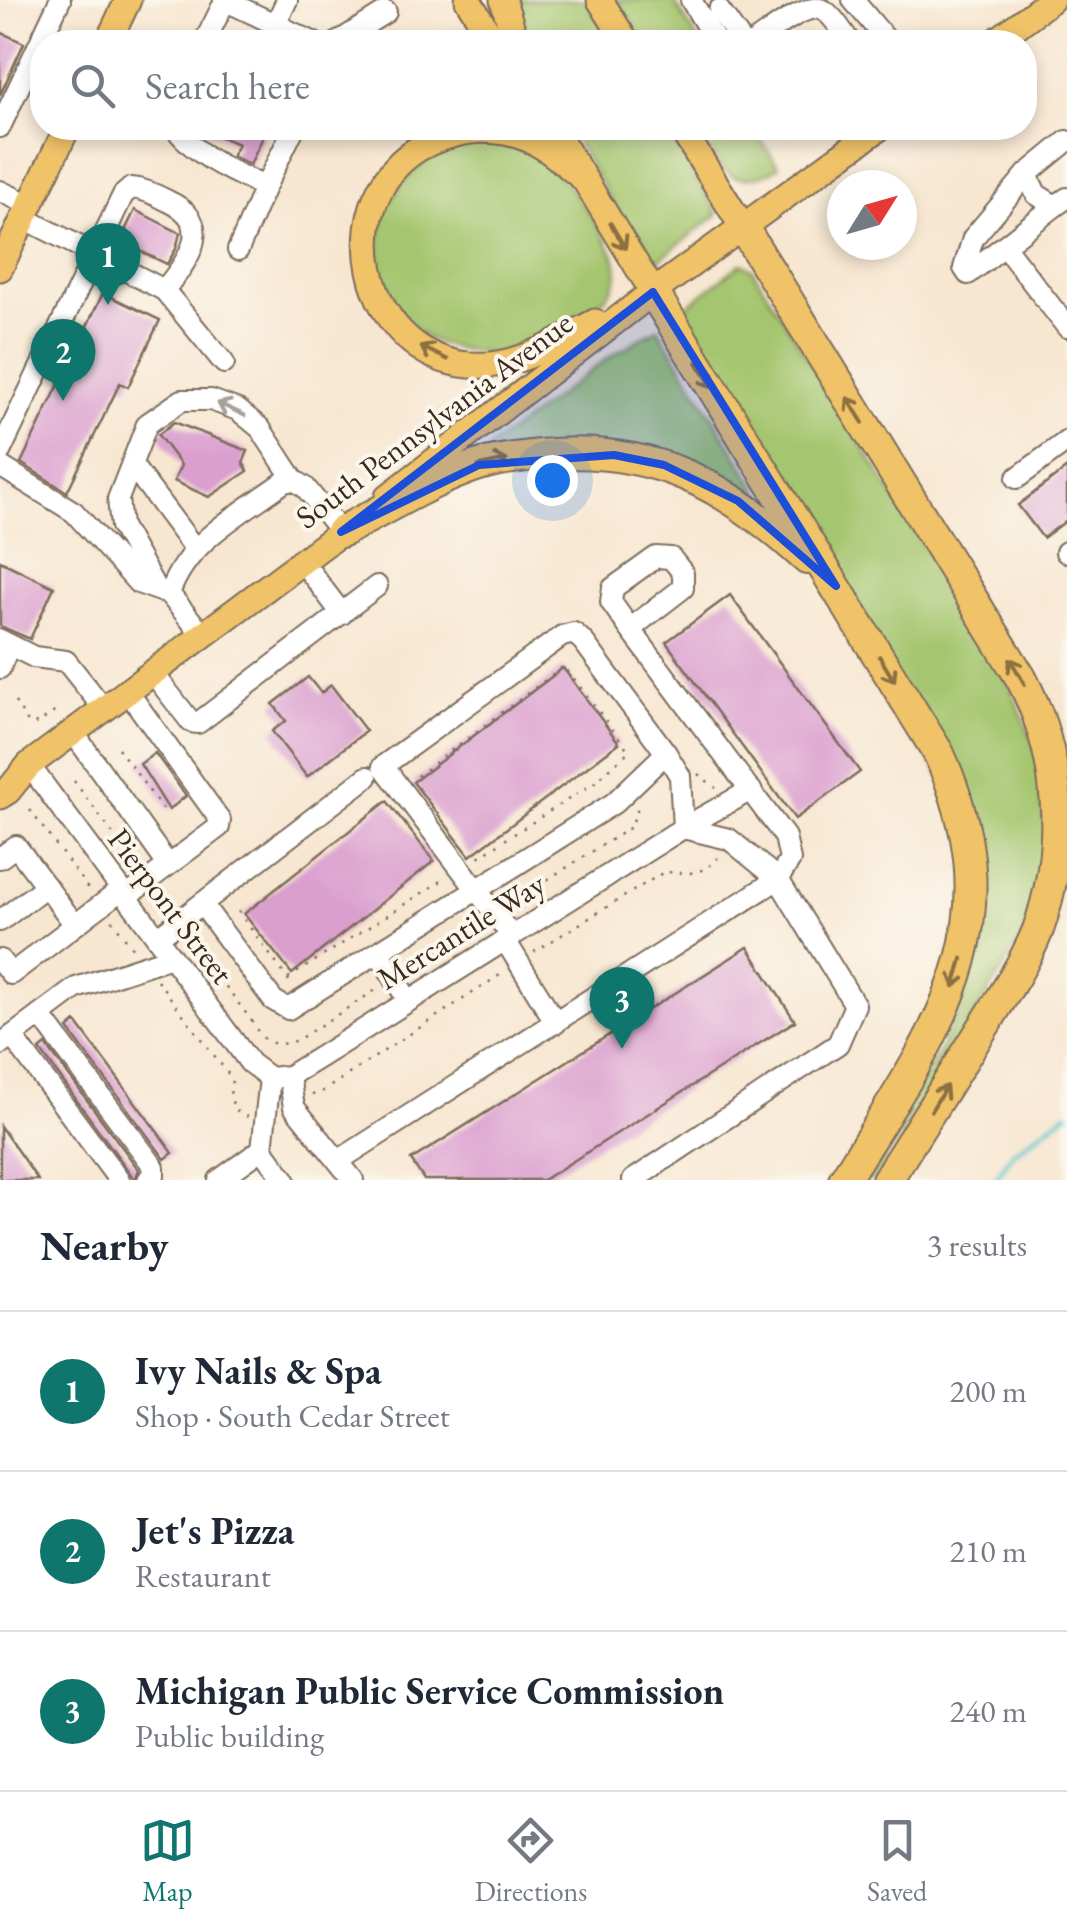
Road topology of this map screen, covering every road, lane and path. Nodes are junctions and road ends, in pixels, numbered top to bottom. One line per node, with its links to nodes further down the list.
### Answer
1 (60, 0): 16 (street)
2 (128, 0): 17 (main road)
3 (224, 0): 15 (street); 18 (street)
4 (287, 0): 15 (street)
5 (468, 0): 21 (main road)
6 (504, 0): 22 (main road)
7 (600, 0): 23 (main road)
8 (691, 0): 12 (street)
9 (852, 0): 27 (street)
10 (1051, 0): 28 (main road)
11 (797, 6): 14 (street); 24 (street)
12 (719, 10)
13 (386, 12): 20 (street)
14 (827, 12): 25 (street); 26 (street)
15 (276, 23): 19 (street)
16 (46, 30)
17 (114, 30)
18 (212, 30)
19 (290, 30)
20 (357, 30)
21 (487, 30)
22 (513, 30)
23 (619, 30)
24 (769, 30)
25 (829, 30)
26 (841, 30)
27 (878, 30)
28 (1011, 30)
29 (30, 64): 30 (street)
30 (0, 127)
31 (61, 140): 45 (main road)
32 (185, 140): 42 (street)
33 (288, 140): 42 (street)
34 (436, 140): 52 (main road, one-way to 34)
35 (528, 140): 41 (main road, one-way to 41)
36 (560, 140): 41 (main road)
37 (688, 140): 46 (main road)
38 (862, 140): 46 (main road, South Pennsylvania Avenue)
39 (1067, 141): 40 (street)
40 (1027, 174): 44 (street); 47 (street)
41 (584, 179): 52 (main road, one-way to 52)
42 (265, 187): 48 (street)
43 (0, 192): 45 (street)
44 (1061, 202): 47 (street)
45 (27, 212): 49 (street); 50 (main road)
46 (742, 226): 52 (main road, South Pennsylvania Avenue); 120 (highway, one-way to 46)
47 (1005, 247): 53 (street)
48 (238, 250)
49 (96, 254): 51 (street); 51 (street); 56 (street)
50 (0, 268)
51 (164, 290): 54 (street)
52 (653, 292): 61 (main road, South Pennsylvania Avenue); 65 (highway, one-way to 65)
53 (1067, 328)
54 (224, 363)
55 (1067, 441): 59 (street)
56 (0, 452)
57 (132, 465): 60 (street, one-way to 57); 62 (street); 66 (street)
58 (0, 466): 66 (street)
59 (1018, 478)
60 (294, 480): 61 (street); 62 (street)
61 (342, 532): 63 (main road, South Pennsylvania Avenue); 65 (highway, one-way to 65)
62 (194, 548): 66 (street)
63 (302, 561): 67 (street); 69 (main road, South Pennsylvania Avenue)
64 (376, 586): 67 (street)
65 (836, 586): 119 (highway, one-way to 119)
66 (162, 592): 69 (street)
67 (342, 614): 72 (street)
68 (630, 629): 84 (street)
69 (203, 635): 72 (main road, South Pennsylvania Avenue)
70 (5, 642): 71 (street); 75 (street)
71 (0, 668)
72 (153, 673): 73 (main road, South Pennsylvania Avenue)
73 (128, 692): 75 (main road, South Pennsylvania Avenue); 89 (street)
74 (15, 702): 76 (path)
75 (104, 709): 77 (main road, South Pennsylvania Avenue)
76 (57, 710)
77 (73, 732): 81 (main road, South Pennsylvania Avenue); 89 (street)
78 (118, 748): 86 (path)
79 (666, 753): 83 (street); 87 (street); 93 (street)
80 (0, 764): 81 (main road)
81 (29, 766): 85 (main road, South Pennsylvania Avenue); 94 (street, Pierpont Street)
82 (368, 777): 95 (street)
83 (400, 790): 90 (street); 90 (path)
84 (751, 790): 87 (street, Mercantile Way); 91 (street)
85 (0, 796)
86 (164, 811)
87 (682, 828): 91 (street); 99 (street, Mercantile Way)
88 (0, 858): 92 (street)
89 (168, 865): 94 (street)
90 (460, 869): 93 (street); 104 (path)
91 (778, 878): 108 (street); 118 (street)
92 (46, 886): 97 (street); 98 (street)
93 (478, 891): 99 (street); 101 (street)
94 (124, 894): 98 (street); 100 (street, Pierpont Street)
95 (202, 904): 100 (street); 105 (street)
96 (238, 911): 104 (path)
97 (0, 921)
98 (75, 925): 103 (street)
99 (508, 937): 106 (street, Mercantile Way); 108 (street)
100 (157, 938): 102 (street, Pierpont Street)
101 (379, 954): 105 (street); 106 (street)
102 (171, 957): 107 (street); 110 (street, Pierpont Street)
103 (0, 960)
104 (288, 978): 105 (path)
105 (304, 1000)
106 (408, 1000): 110 (street, Mercantile Way)
107 (40, 1015): 109 (street); 114 (street)
108 (556, 1023): 112 (street)
109 (6, 1041): 113 (street)
110 (279, 1077): 111 (street); 112 (street)
111 (262, 1149): 115 (street); 116 (street)
112 (338, 1161): 117 (street)
113 (119, 1180)
114 (148, 1180)
115 (218, 1180)
116 (285, 1180)
117 (353, 1180)
118 (633, 1180)
119 (844, 1180)
120 (887, 1180)

